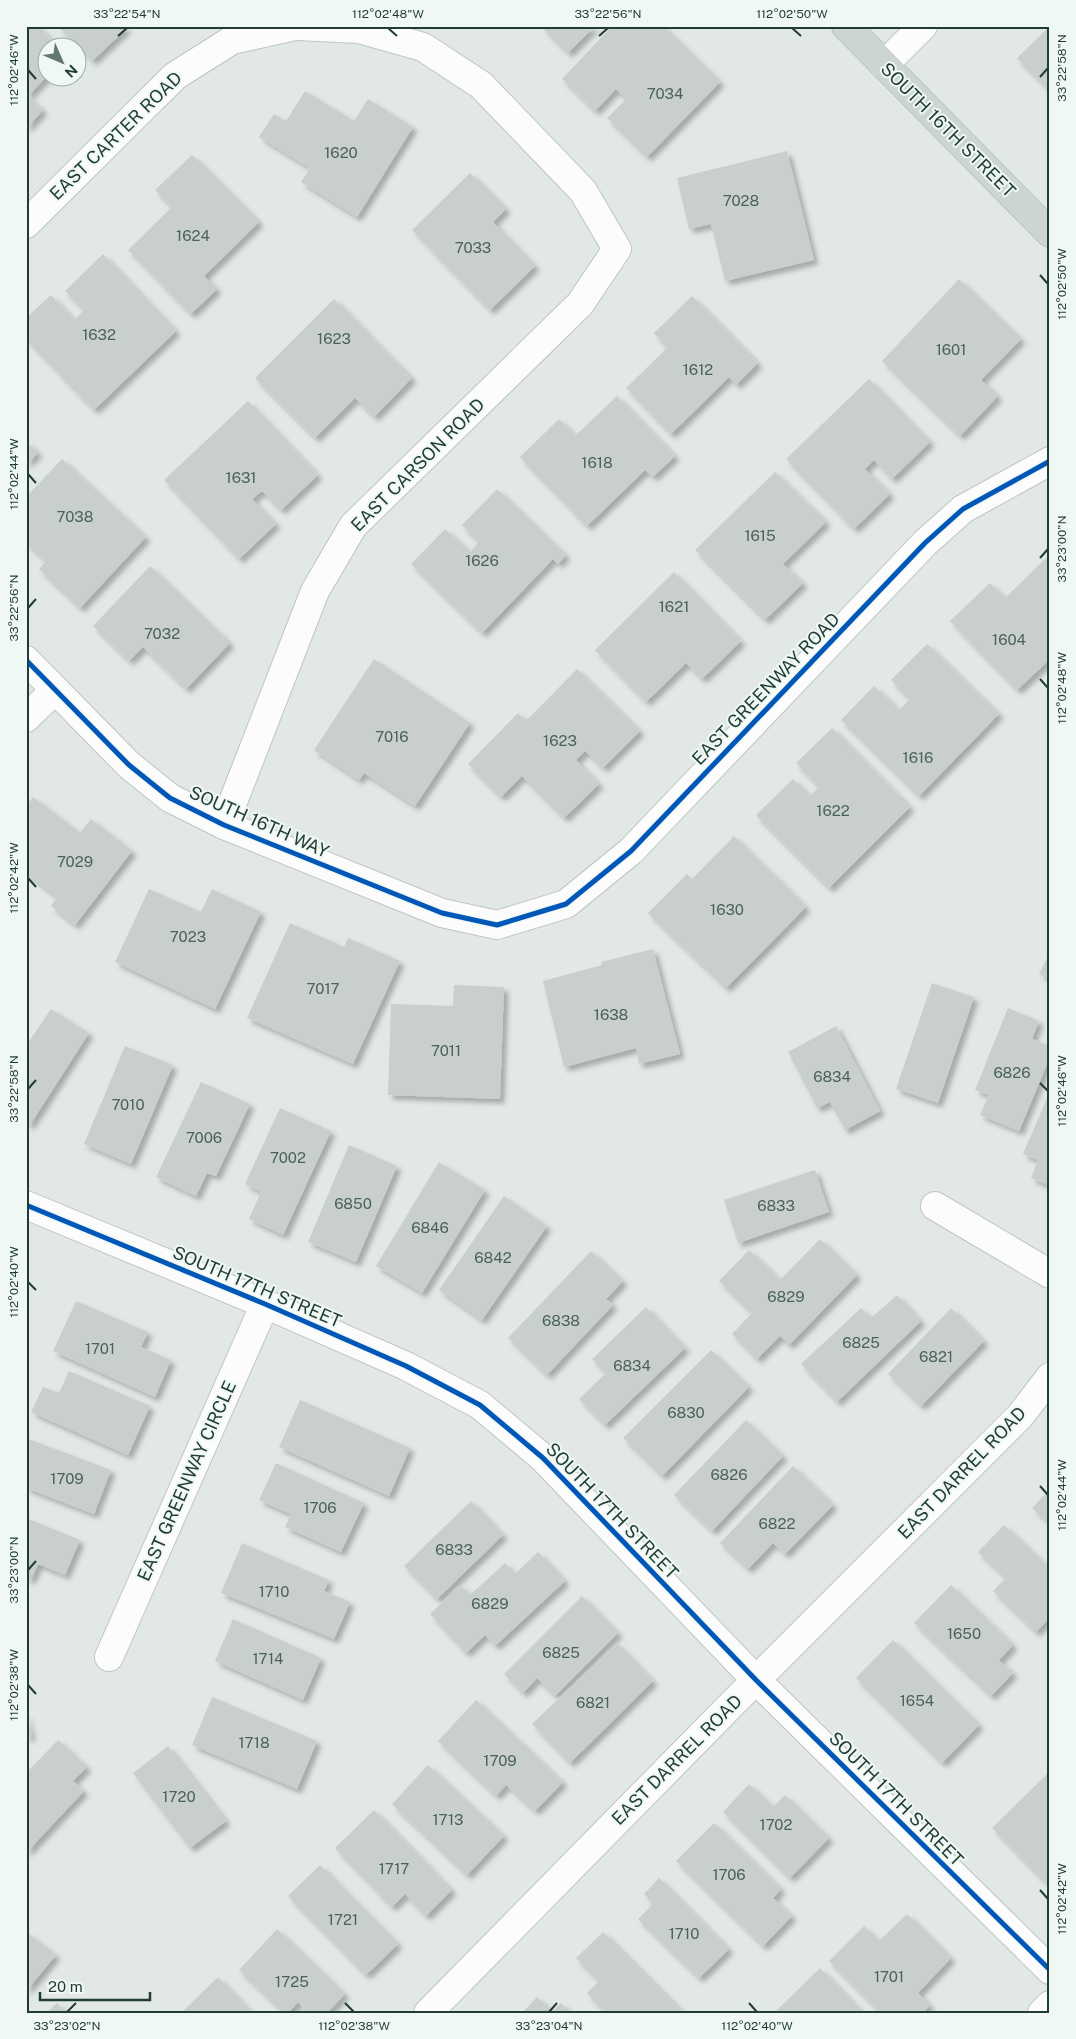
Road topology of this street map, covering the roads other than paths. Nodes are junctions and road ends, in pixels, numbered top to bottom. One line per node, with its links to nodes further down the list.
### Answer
1 (296, 26): 5 (street, EAST CARTER ROAD); 7 (street, EAST CARTER ROAD)
2 (846, 26): 4 (main road, SOUTH 16TH STREET)
3 (923, 26): 4 (street)
4 (884, 65): 6 (main road, SOUTH 16TH STREET)
5 (26, 224)
6 (1050, 233)
7 (617, 249): 12 (street, EAST CARSON ROAD)
8 (1050, 461): 13 (street, EAST GREENWAY ROAD)
9 (26, 660): 10 (street, SOUTH 16TH WAY)
10 (54, 690): 11 (street); 12 (street, SOUTH 16TH WAY)
11 (26, 718)
12 (224, 825): 13 (street, SOUTH 16TH WAY)
13 (497, 925)
14 (26, 1205): 17 (street, SOUTH 17TH STREET)
15 (935, 1206): 16 (street)
16 (1050, 1274)
17 (265, 1304): 19 (street, EAST GREENWAY CIRCLE); 20 (street, SOUTH 17TH STREET)
18 (1050, 1377): 20 (street, EAST DARREL ROAD)
19 (109, 1657)
20 (756, 1680): 21 (street, SOUTH 17TH STREET); 23 (street, EAST DARREL ROAD)
21 (1050, 1970)
22 (1050, 2005): 24 (street)
23 (428, 2013)
24 (1042, 2013)

